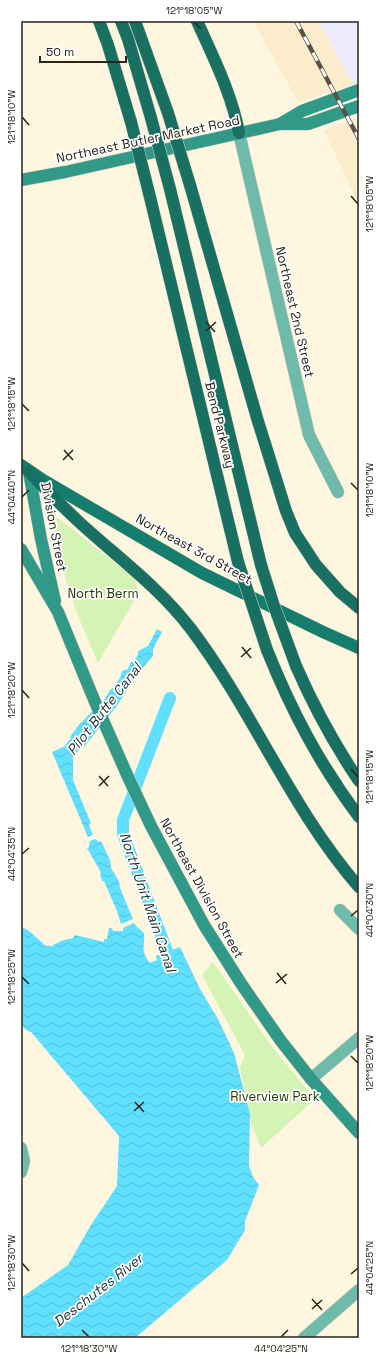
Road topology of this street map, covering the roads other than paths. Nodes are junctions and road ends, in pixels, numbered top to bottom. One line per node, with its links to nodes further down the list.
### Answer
1 (99, 21): 18 (highway, Bend Parkway, bridge)
2 (121, 21): 16 (highway, Bend Parkway, bridge)
3 (135, 21): 13 (highway, bridge)
4 (197, 21): 8 (highway)
5 (359, 90): 7 (main road, Northeast Butler Market Road)
6 (359, 106): 7 (main road, Northeast Butler Market Road)
7 (280, 124): 8 (main road, Northeast Butler Market Road)
8 (239, 134): 9 (main road, Northeast Butler Market Road); 11 (street, Northeast 2nd Street)
9 (21, 180)
10 (25, 468): 14 (main road, Division Street); 15 (main road, Northeast 3rd Street); 19 (highway)
11 (338, 492)
12 (21, 549): 14 (main road, Division Street)
13 (359, 608)
14 (58, 612): 17 (main road, Division Street)
15 (359, 648)
16 (359, 781)
17 (142, 806): 23 (main road, Northeast Division Street)
18 (359, 816)
19 (359, 887)
20 (340, 910): 21 (street)
21 (359, 929)
22 (359, 1038): 23 (street)
23 (311, 1079): 24 (main road, Northeast Division Street)
24 (359, 1133)
25 (21, 1148): 26 (street)
26 (21, 1172)
27 (359, 1290): 28 (street)
28 (304, 1338)

